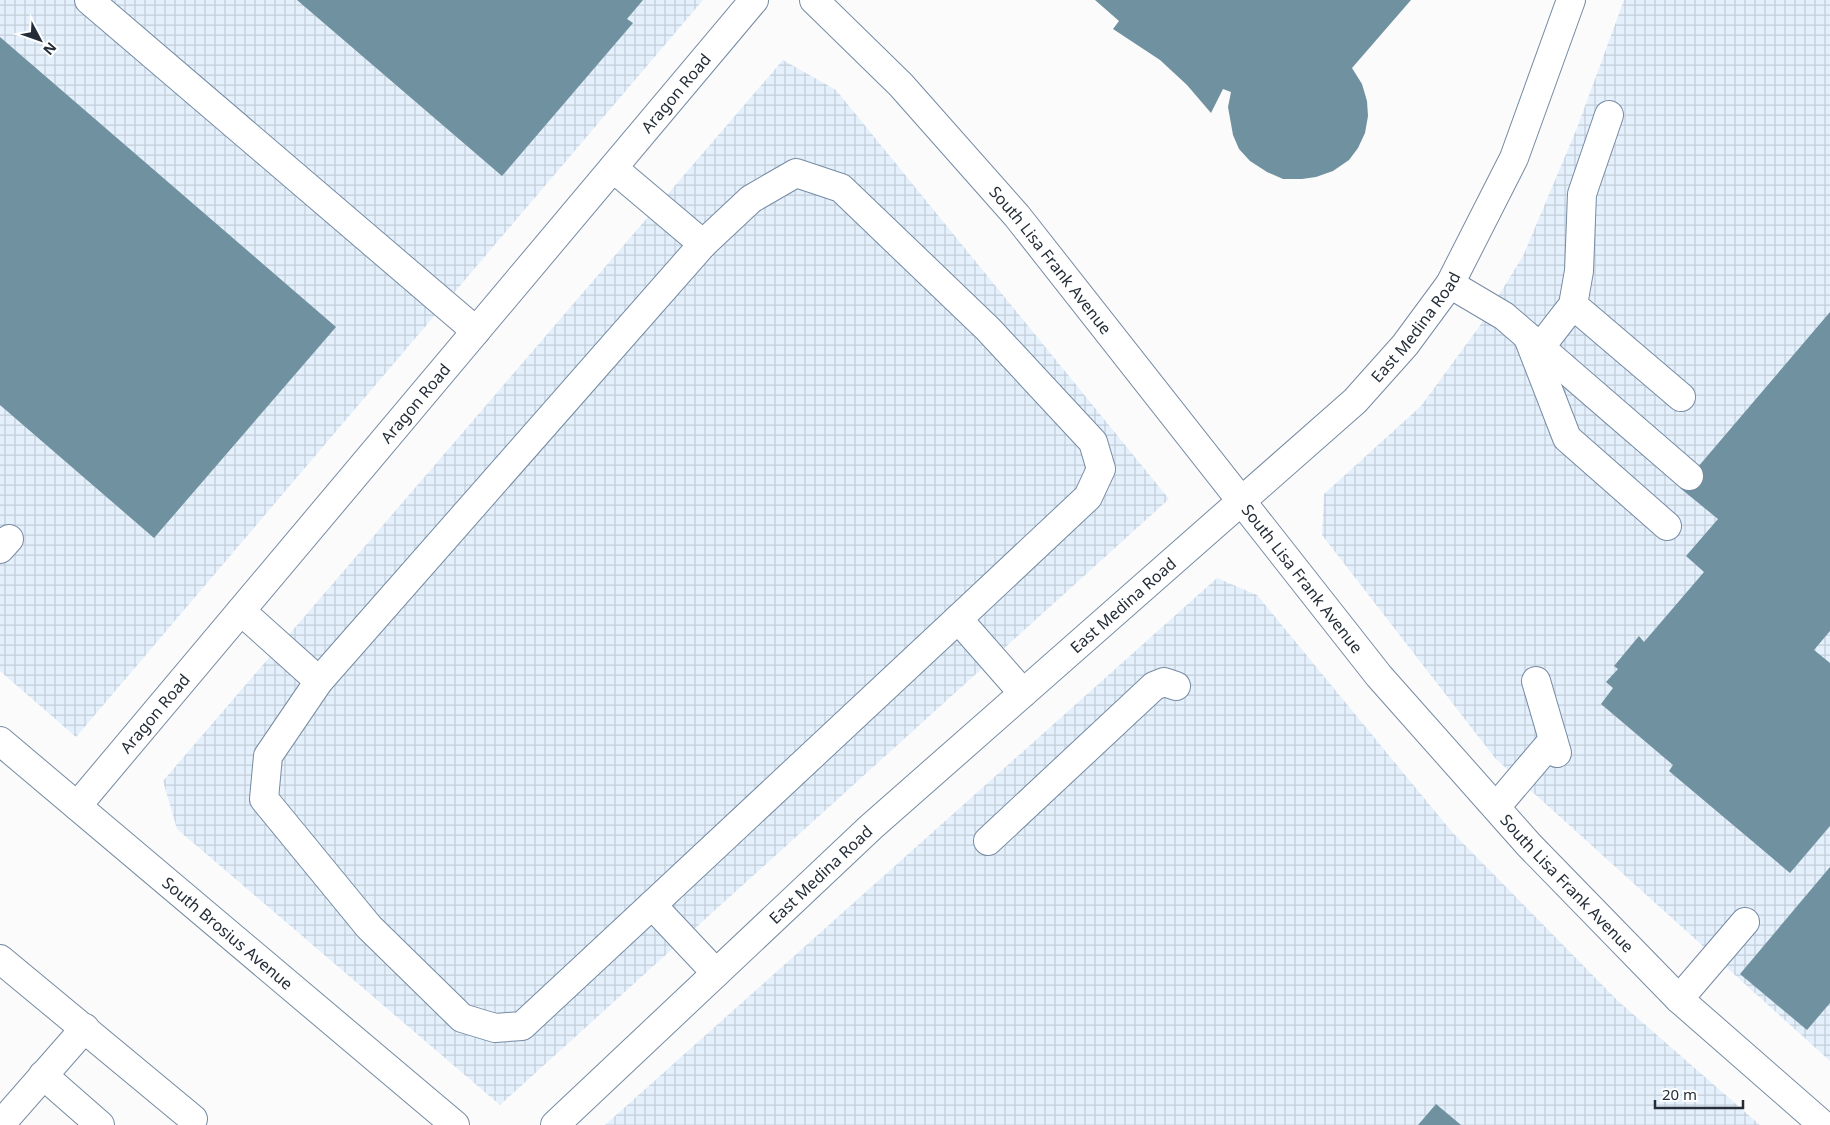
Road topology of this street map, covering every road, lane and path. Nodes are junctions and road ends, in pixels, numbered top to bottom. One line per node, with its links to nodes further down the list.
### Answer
1 (89, 0): 10 (street)
2 (754, 0): 6 (street, Aragon Road)
3 (814, 0): 14 (street, South Lisa Frank Avenue)
4 (1571, 0): 8 (street, East Medina Road)
5 (1609, 115): 9 (street)
6 (613, 168): 7 (street); 10 (street, Aragon Road)
7 (703, 244): 17 (street); 19 (street)
8 (1450, 284): 11 (street); 14 (street, East Medina Road)
9 (1573, 305): 11 (street); 12 (street)
10 (476, 331): 16 (street, Aragon Road)
11 (1534, 346): 13 (street); 15 (street)
12 (1681, 398)
13 (1690, 476)
14 (1242, 500): 21 (street, East Medina Road); 24 (street, South Lisa Frank Avenue)
15 (1667, 526)
16 (241, 611): 19 (street); 23 (street, Aragon Road)
17 (958, 619): 21 (street); 26 (street)
18 (1536, 681): 24 (street)
19 (319, 682): 26 (street)
20 (1176, 686): 25 (street)
21 (1023, 693): 29 (street, East Medina Road)
22 (0, 741): 23 (street, South Brosius Avenue)
23 (77, 806): 36 (street, South Brosius Avenue)
24 (1496, 807): 30 (street, South Lisa Frank Avenue)
25 (988, 841)
26 (652, 905): 29 (street)
27 (1745, 922): 30 (street)
28 (0, 959): 31 (street)
29 (716, 973): 37 (street, East Medina Road)
30 (1679, 999): 38 (street, South Lisa Frank Avenue)
31 (84, 1028): 32 (street); 33 (street)
32 (43, 1075): 34 (street); 35 (street)
33 (201, 1123)
34 (0, 1125)
35 (100, 1125)
36 (455, 1125)
37 (555, 1125)
38 (1823, 1125)

